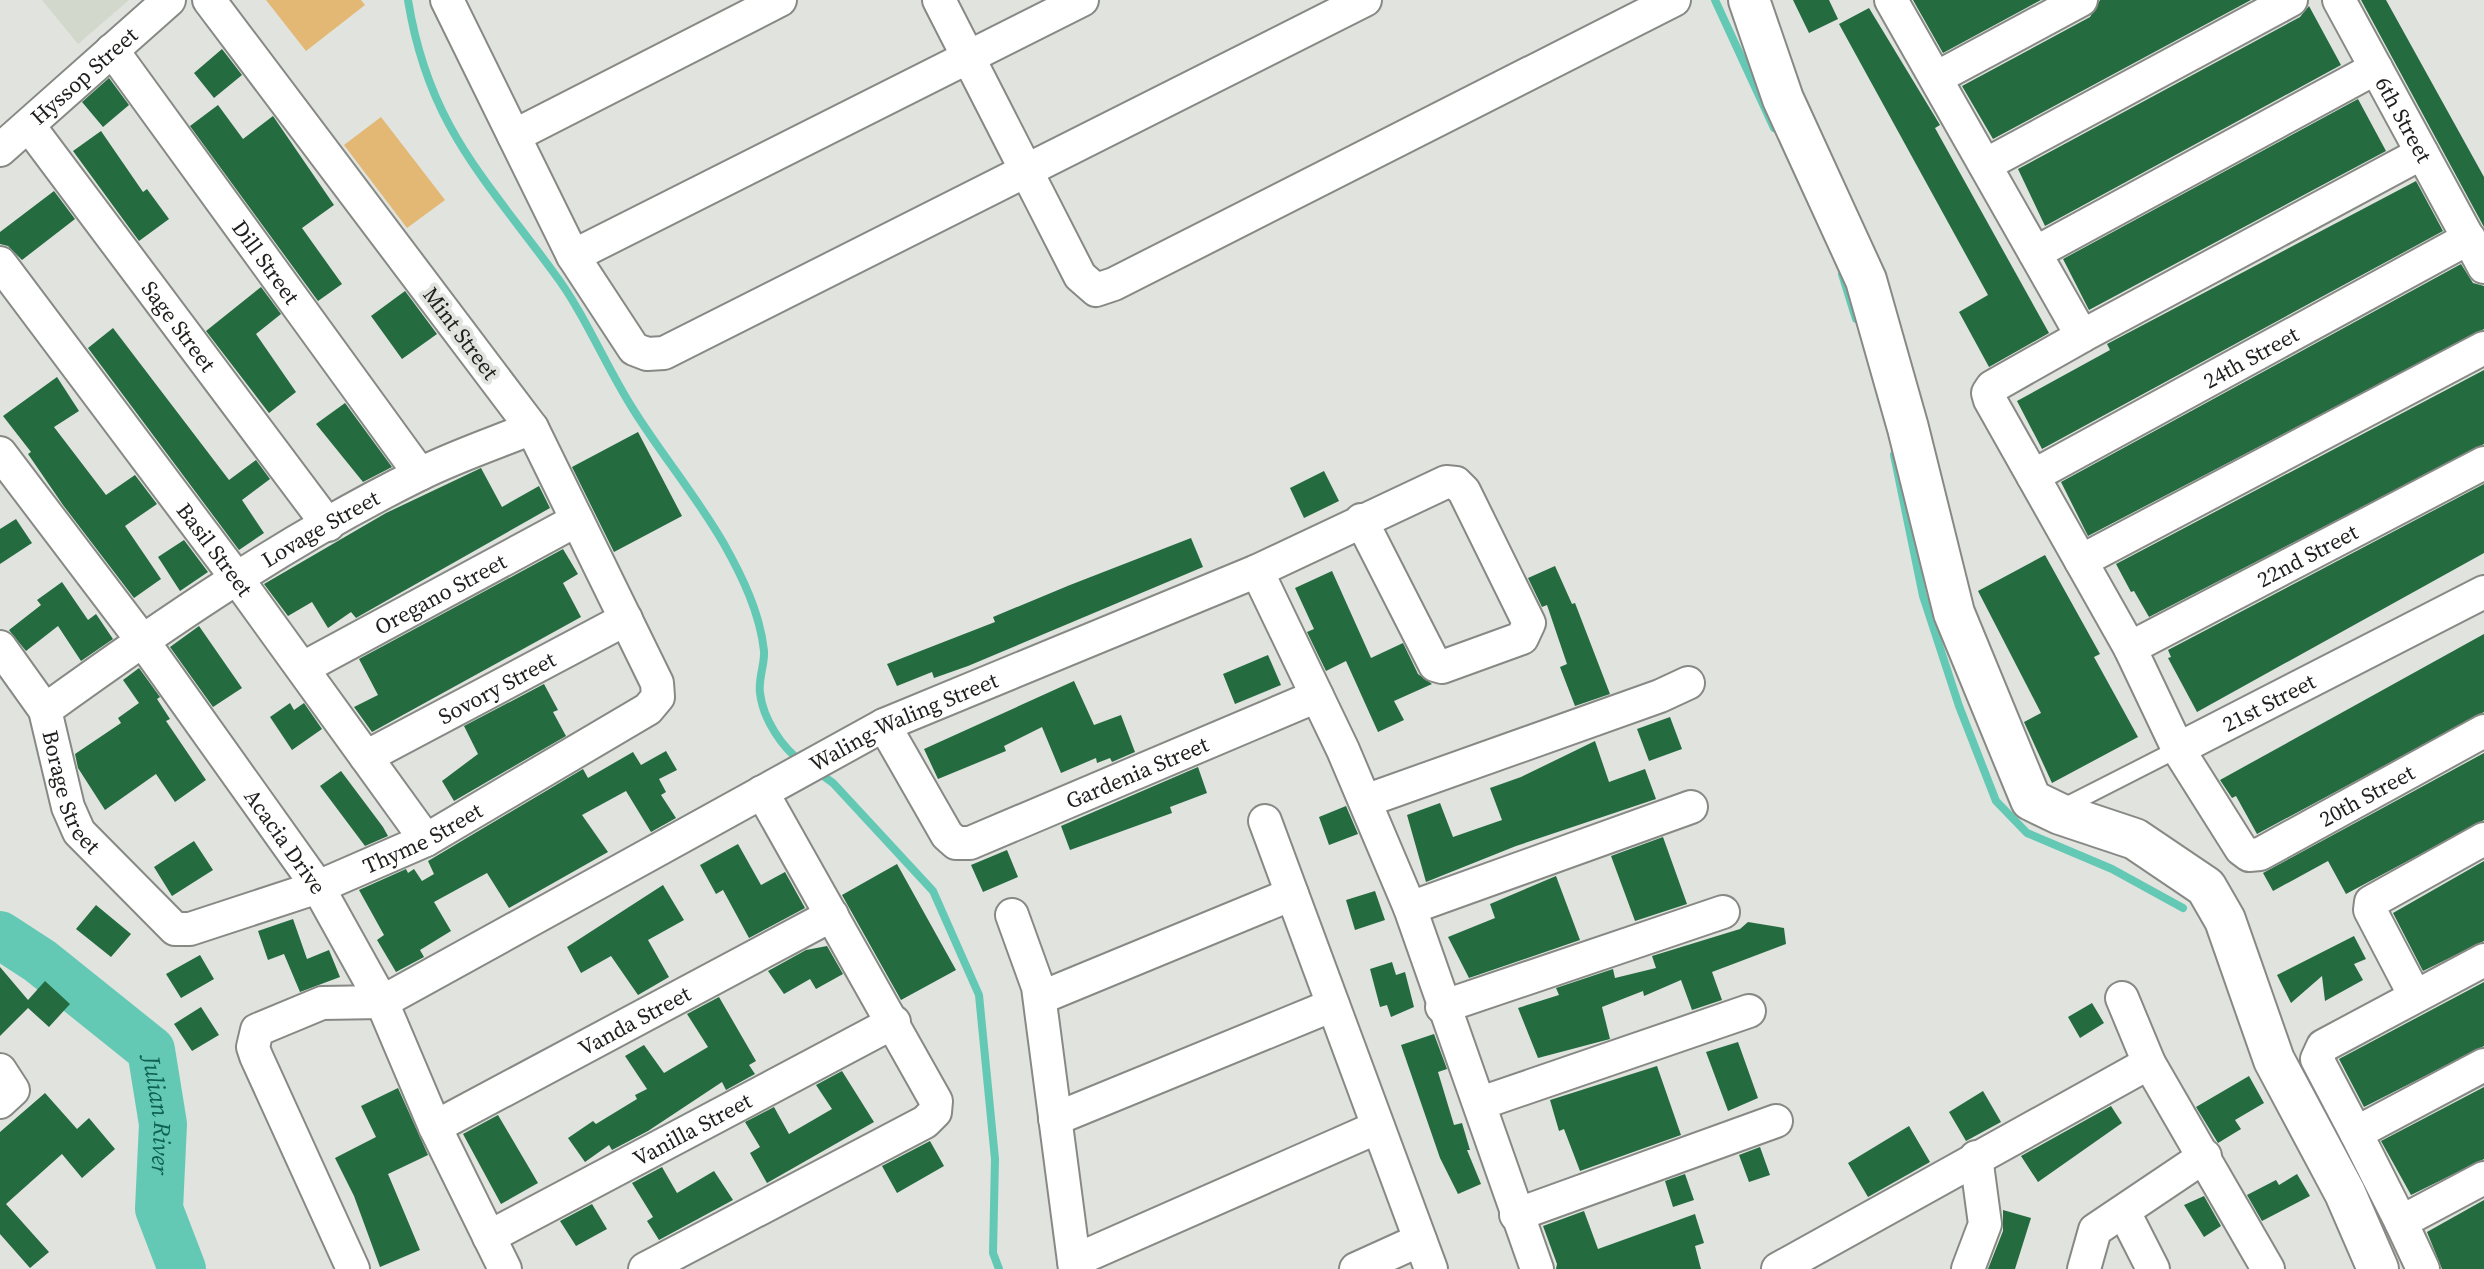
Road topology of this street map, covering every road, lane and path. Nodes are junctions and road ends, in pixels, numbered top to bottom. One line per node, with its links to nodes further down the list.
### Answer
1 (169, 0): 14 (street, Hyssop Street)
2 (209, 0): 31 (street, Mint Street)
3 (780, 0): 19 (street)
4 (939, 0): 15 (street)
5 (1082, 0): 15 (street)
6 (1365, 0): 23 (street)
7 (1674, 0): 23 (street)
8 (1749, 0): 59 (street)
9 (1891, 0): 17 (street)
10 (2081, 0): 17 (street)
11 (2291, 0): 22 (street)
12 (2339, 0): 16 (street, 6th Street)
13 (459, 4): 19 (street)
14 (112, 50): 18 (street, Hyssop Street); 34 (street, Dill Street)
15 (970, 57): 23 (street); 26 (street)
16 (2376, 68): 21 (street, 6th Street); 25 (street)
17 (1936, 78): 22 (street)
18 (29, 126): 20 (street, Hyssop Street); 38 (street, Sage Street)
19 (514, 136): 26 (street)
20 (0, 150)
21 (2422, 153): 24 (street, 6th Street); 29 (street)
22 (1985, 165): 25 (street)
23 (1028, 169): 26 (street)
24 (2469, 238): 28 (street, 6th Street); 35 (street, 24th Street)
25 (2035, 253): 29 (street)
26 (573, 256)
27 (0, 263): 41 (street, Basil Street)
28 (2484, 267)
29 (2082, 336): 35 (street)
30 (2484, 348): 39 (street)
31 (532, 428): 34 (street, Lovage Street); 36 (street, Mint Street)
32 (0, 453): 44 (street, Acacia Drive)
33 (2484, 463): 46 (street, 22nd Street)
34 (420, 474): 38 (street, Lovage Street)
35 (2033, 476): 39 (street)
36 (577, 520): 43 (street, Mint Street); 47 (street, Oregano Street)
37 (1361, 520): 37 (street, Waling-Waling Street); 40 (street, Waling-Waling Street)
38 (328, 525): 41 (street, Lovage Street)
39 (2081, 561): 46 (street)
40 (1257, 571): 49 (street); 52 (street, Waling-Waling Street)
41 (238, 580): 44 (street, Lovage Street); 47 (street, Basil Street)
42 (2484, 592): 54 (street, 21st Street)
43 (626, 619): 50 (street, Mint Street); 55 (street, Sovory Street)
44 (142, 640): 51 (street, Lovage Street); 63 (street, Acacia Drive)
45 (0, 647): 51 (street, Borage Street)
46 (2130, 648): 54 (street)
47 (303, 668): 55 (street, Basil Street)
48 (1688, 683): 57 (street)
49 (1317, 696): 52 (street, Gardenia Street); 57 (street)
50 (658, 697): 62 (street, Thyme Street)
51 (45, 710): 69 (street, Borage Street)
52 (884, 725): 56 (street, Waling-Waling Street)
53 (2484, 731): 54 (street, 20th Street)
54 (2178, 749): 59 (lane, 21st Street)
55 (366, 757): 62 (street, Basil Street)
56 (774, 786): 67 (street); 74 (street, Waling-Waling Street)
57 (1365, 801): 65 (street)
58 (1691, 807): 65 (street)
59 (2055, 811): 106 (street)
60 (1265, 821): 64 (street)
61 (2484, 839): 71 (street)
62 (426, 840): 63 (street, Thyme Street)
63 (318, 887): 69 (street, Thyme Street); 74 (street, Acacia Drive)
64 (1292, 894): 72 (street); 75 (street)
65 (1410, 908): 76 (street)
66 (1723, 912): 76 (street)
67 (832, 915): 78 (street); 84 (street, Vanda Street)
68 (1012, 915): 72 (street)
69 (165, 922)
70 (2484, 960): 71 (street)
71 (2415, 996): 86 (street)
72 (1040, 998): 82 (street)
73 (2122, 998): 79 (street)
74 (382, 1002): 84 (street, Acacia Drive); 96 (street)
75 (1333, 1005): 82 (street); 85 (street)
76 (1442, 1007): 81 (street)
77 (1749, 1011): 81 (street)
78 (894, 1022): 93 (street, Vanilla Street); 98 (street)
79 (2149, 1063): 87 (street); 88 (street)
80 (2484, 1065): 86 (street)
81 (1481, 1103): 91 (street)
82 (1055, 1119): 95 (street)
83 (1776, 1121): 91 (street)
84 (435, 1127): 93 (street, Acacia Drive)
85 (1378, 1127): 94 (street); 95 (street)
86 (2356, 1133): 92 (street)
87 (2205, 1156): 90 (street); 105 (street)
88 (1976, 1157): 101 (street); 102 (street)
89 (2484, 1178): 92 (street)
90 (2124, 1212): 103 (street); 104 (street)
91 (1516, 1215): 100 (street)
92 (2401, 1222): 107 (street)
93 (489, 1237): 97 (street, Acacia Drive)
94 (1425, 1254): 99 (street)
95 (1075, 1265)
96 (353, 1269)
97 (505, 1269)
98 (645, 1269)
99 (1356, 1269)
100 (1537, 1269)
101 (1778, 1269)
102 (1968, 1269)
103 (2084, 1269)
104 (2153, 1269)
105 (2268, 1269)
106 (2378, 1269)
107 (2423, 1269)

